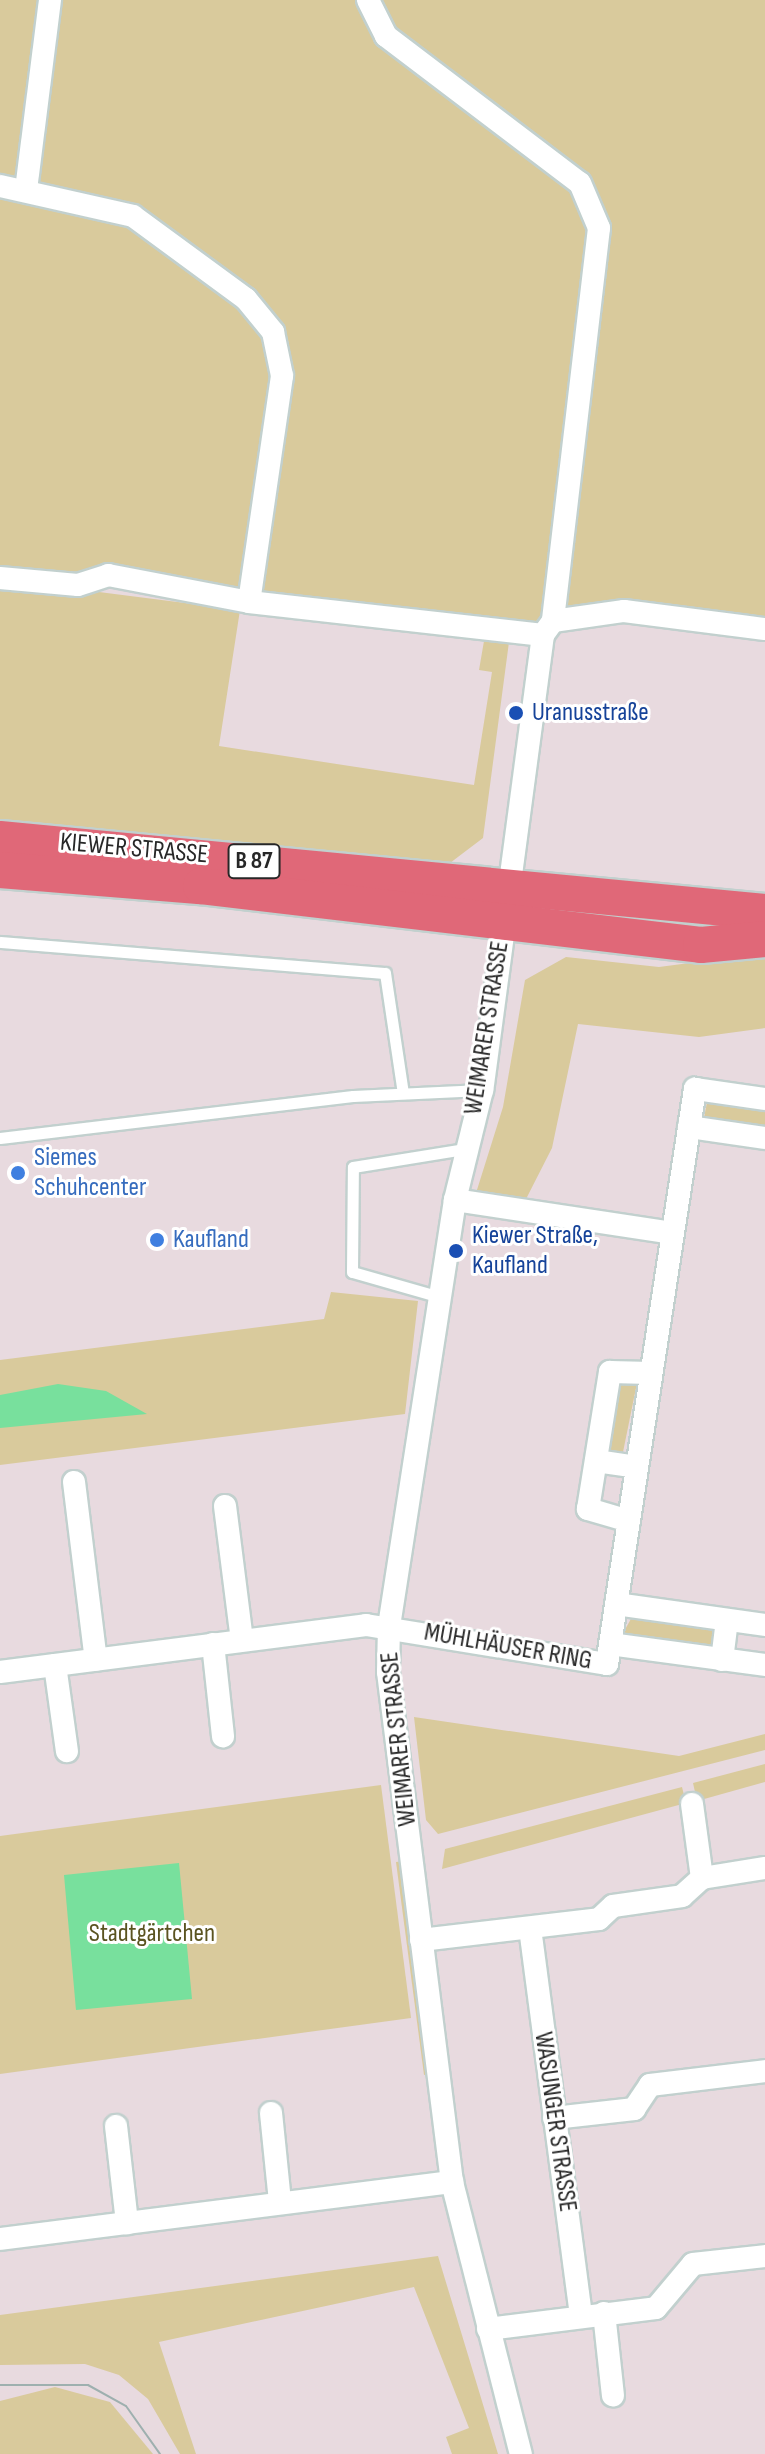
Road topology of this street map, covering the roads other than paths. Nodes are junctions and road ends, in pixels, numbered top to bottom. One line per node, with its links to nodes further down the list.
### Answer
1 (50, 0): 4 (street)
2 (368, 0): 7 (street)
3 (0, 186): 4 (street)
4 (26, 190): 6 (street)
5 (0, 578): 6 (street)
6 (249, 602): 7 (street)
7 (548, 628): 8 (street); 11 (street)
8 (765, 629)
9 (0, 839): 11 (main road, KIEWER STRASSE / B 87)
10 (0, 870): 13 (main road, KIEWER STRASSE / B 87)
11 (507, 890): 12 (main road, KIEWER STRASSE / B 87); 13 (street)
12 (765, 912)
13 (503, 926): 14 (main road, KIEWER STRASSE / B 87); 16 (street, WEIMARER STRASSE)
14 (765, 939)
15 (0, 942): 17 (lane)
16 (482, 1090): 17 (lane); 22 (street, WEIMARER STRASSE)
17 (403, 1093): 20 (lane)
18 (765, 1099): 19 (street, MÜHLHÄUSER RING)
19 (689, 1127): 21 (street); 24 (street, MÜHLHÄUSER RING)
20 (0, 1138)
21 (765, 1138)
22 (464, 1149): 23 (street, WEIMARER STRASSE); 25 (lane)
23 (455, 1200): 24 (street); 25 (street, WEIMARER STRASSE)
24 (673, 1233): 26 (street, MÜHLHÄUSER RING)
25 (440, 1297): 35 (street, WEIMARER STRASSE)
26 (651, 1373): 27 (street); 28 (street, MÜHLHÄUSER RING)
27 (596, 1461): 28 (street); 31 (street)
28 (637, 1467): 31 (street, MÜHLHÄUSER RING)
29 (74, 1482): 39 (street)
30 (225, 1506): 36 (street)
31 (629, 1521): 32 (street, MÜHLHÄUSER RING)
32 (616, 1604): 33 (street); 38 (street, MÜHLHÄUSER RING)
33 (727, 1620): 34 (street); 40 (street)
34 (765, 1625)
35 (389, 1627): 36 (street); 38 (street, MÜHLHÄUSER RING); 50 (street, WEIMARER STRASSE)
36 (242, 1640): 37 (street)
37 (213, 1644): 39 (street); 44 (street)
38 (610, 1644): 40 (street, MÜHLHÄUSER RING)
39 (96, 1660): 41 (street)
40 (722, 1660): 42 (street, MÜHLHÄUSER RING)
41 (55, 1665): 43 (street); 45 (street)
42 (765, 1665)
43 (0, 1672)
44 (223, 1736)
45 (67, 1751)
46 (692, 1804): 48 (street)
47 (765, 1868): 48 (street)
48 (702, 1878): 49 (street)
49 (530, 1928): 50 (street); 53 (street, WASUNGER STRASSE)
50 (421, 1940): 55 (street, WEIMARER STRASSE)
51 (765, 2071): 53 (street)
52 (271, 2113): 56 (street)
53 (554, 2118): 60 (street, WASUNGER STRASSE)
54 (116, 2126): 57 (street)
55 (452, 2182): 56 (street); 61 (street, WEIMARER STRASSE)
56 (280, 2202): 57 (street)
57 (127, 2223): 58 (street)
58 (0, 2239)
59 (765, 2256): 60 (street)
60 (593, 2314): 61 (street); 62 (street, WASUNGER STRASSE)
61 (488, 2329): 63 (street, WEIMARER STRASSE)
62 (613, 2396)
63 (521, 2454)

